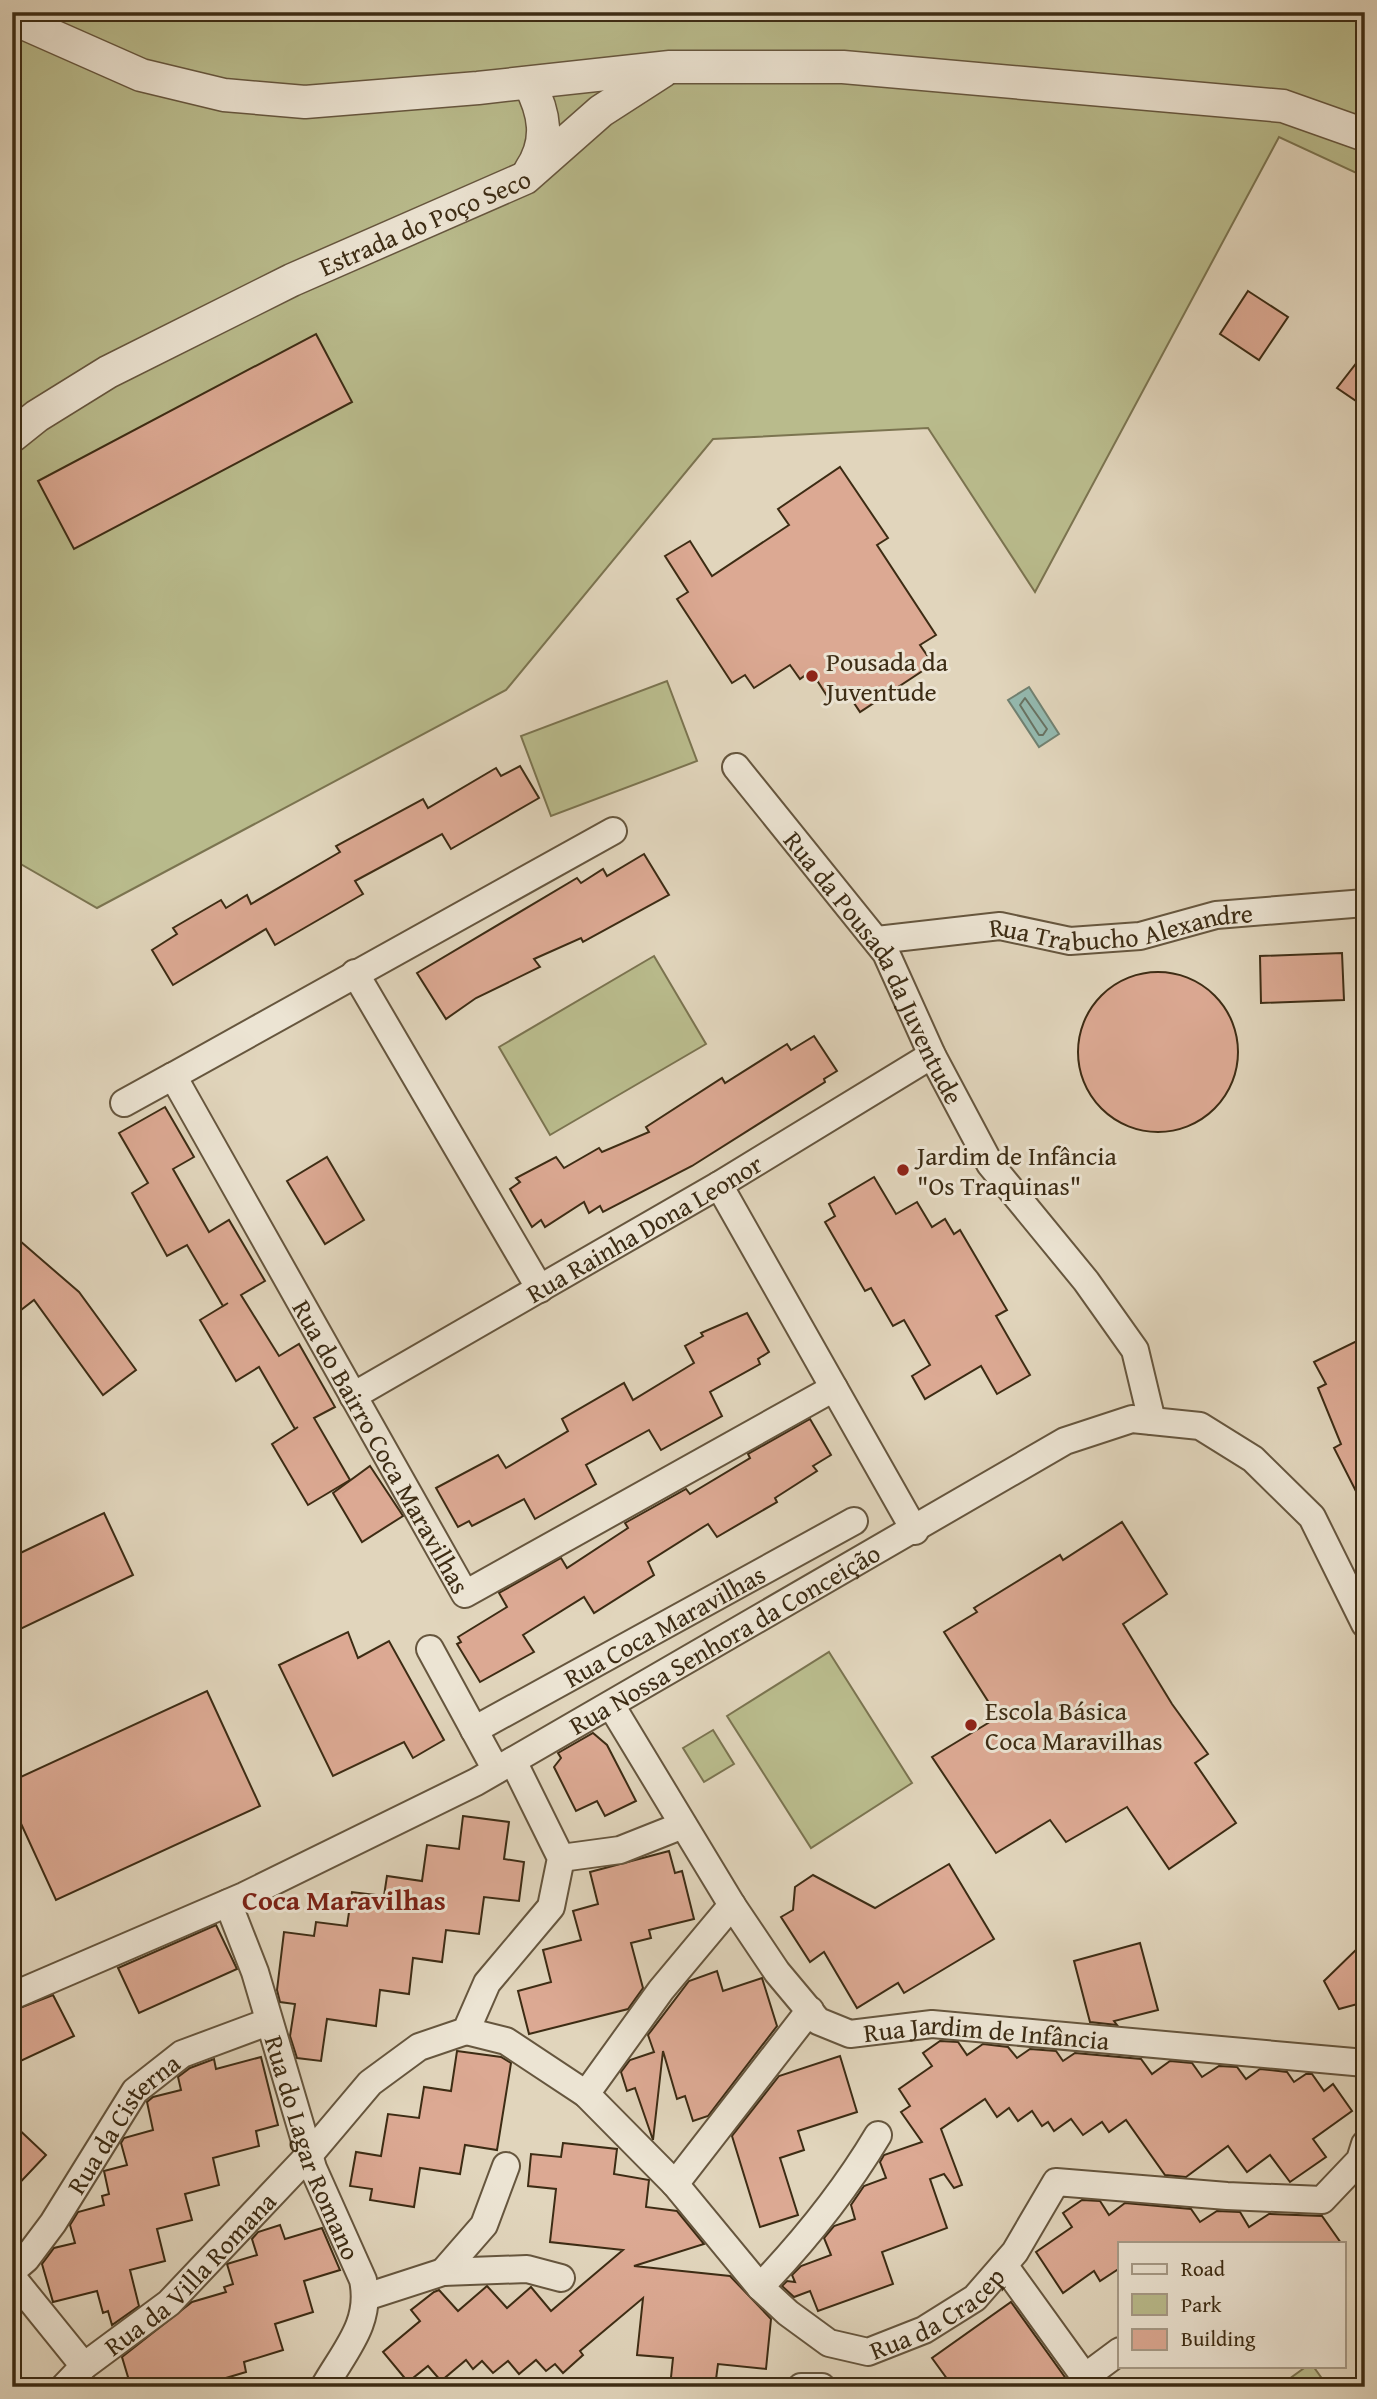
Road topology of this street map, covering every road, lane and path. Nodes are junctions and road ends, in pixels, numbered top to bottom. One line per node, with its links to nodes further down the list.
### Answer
1 (12, 18): 3 (street)
2 (670, 67): 3 (street); 4 (street); 5 (street, Estrada do Poço Seco)
3 (529, 83): 5 (street)
4 (1365, 135)
5 (525, 178): 6 (street, Estrada do Poço Seco)
6 (12, 436)
7 (736, 767): 10 (street, Rua da Pousada da Juventude)
8 (613, 831): 11 (street)
9 (1365, 903): 10 (street, Rua Trabucho Alexandre)
10 (877, 940): 12 (street, Rua da Pousada da Juventude)
11 (355, 973): 13 (street); 16 (street)
12 (932, 1055): 15 (street, Rua Rainha Dona Leonor); 19 (street, Rua da Pousada da Juventude)
13 (173, 1076): 14 (street); 18 (street, Rua do Bairro Coca Maravilhas)
14 (124, 1103)
15 (719, 1185): 16 (street, Rua Rainha Dona Leonor); 17 (street)
16 (540, 1289): 18 (street, Rua Rainha Dona Leonor)
17 (834, 1388): 18 (street, Rua do Bairro Coca Maravilhas); 21 (street)
18 (353, 1396)
19 (1152, 1421): 21 (street, Rua Nossa Senhora da Conceição); 24 (street, Rua Nossa Senhora da Conceição)
20 (854, 1521): 22 (street, Rua Coca Maravilhas)
21 (915, 1531): 23 (street, Rua Nossa Senhora da Conceição)
22 (750, 1579): 23 (street); 27 (street, Rua Coca Maravilhas)
23 (772, 1613): 26 (street, Rua Nossa Senhora da Conceição)
24 (1365, 1624)
25 (430, 1650): 27 (street)
26 (611, 1705): 28 (street, Rua Nossa Senhora da Conceição); 29 (street, Rua Jardim de Infância)
27 (474, 1730): 28 (street)
28 (504, 1765): 30 (street); 31 (street, Rua Nossa Senhora da Conceição)
29 (683, 1825): 30 (street); 32 (street, Rua Jardim de Infância)
30 (561, 1858): 36 (street)
31 (228, 1903): 33 (street, Rua Nossa Senhora da Conceição); 35 (street, Rua do Lagar Romano)
32 (732, 1905): 34 (street, Rua Jardim de Infância); 38 (street)
33 (12, 1996)
34 (810, 2010): 37 (street, Rua Jardim de Infância); 43 (street)
35 (268, 2022): 41 (street, Rua do Lagar Romano); 45 (street, Rua da Cisterna)
36 (466, 2031): 38 (street, Rua da Cracep); 41 (street, Rua da Villa Romana)
37 (1365, 2063)
38 (586, 2094): 43 (street, Rua da Cracep)
39 (878, 2135): 49 (street)
40 (1365, 2144): 44 (street, Rua da Cracep)
41 (310, 2154): 50 (street, Rua do Lagar Romano); 52 (street, Rua da Villa Romana)
42 (506, 2166): 46 (street)
43 (675, 2185): 49 (street, Rua da Cracep)
44 (1004, 2265): 49 (street, Rua da Cracep); 53 (street)
45 (12, 2271)
46 (443, 2272): 48 (street); 50 (street)
47 (12, 2277): 52 (street)
48 (561, 2278)
49 (760, 2287)
50 (366, 2297): 55 (street)
51 (1118, 2353): 53 (street)
52 (85, 2366): 54 (street, Rua da Villa Romana)
53 (1089, 2382)
54 (64, 2387)
55 (324, 2387)
56 (801, 2387): 57 (street)
57 (822, 2387)

